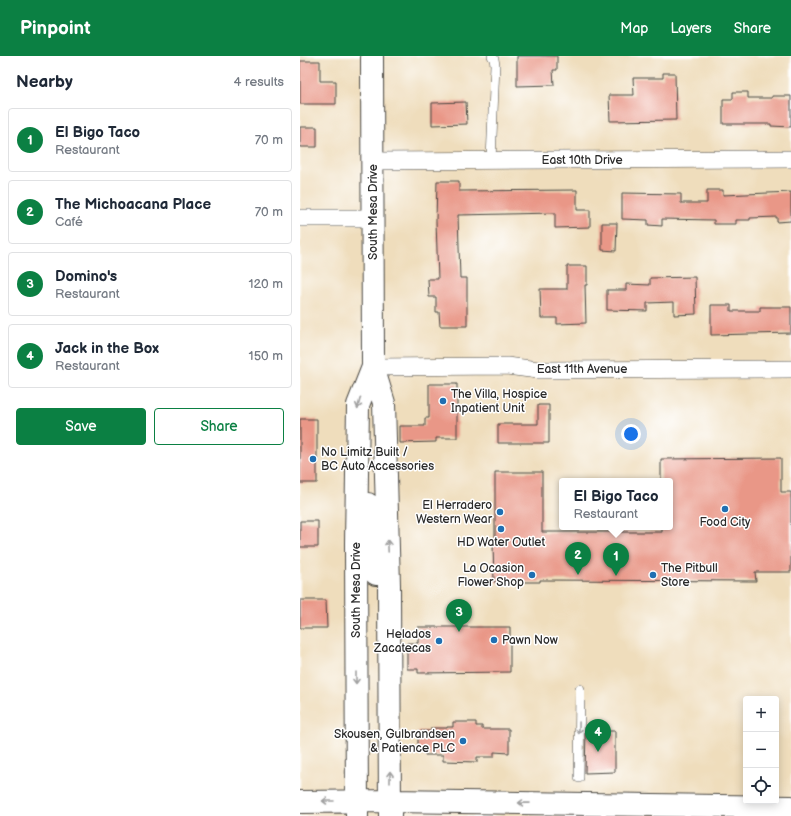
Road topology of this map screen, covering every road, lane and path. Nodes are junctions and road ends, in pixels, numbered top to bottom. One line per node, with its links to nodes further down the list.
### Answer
1 (372, 56): 5 (main road, South Mesa Drive)
2 (492, 56): 4 (lane)
3 (791, 159): 4 (street, East 10th Drive)
4 (490, 160): 5 (street, East 10th Drive)
5 (372, 161): 7 (main road, South Mesa Drive)
6 (300, 218): 7 (street)
7 (373, 218): 8 (main road, South Mesa Drive)
8 (373, 367): 9 (street, East 11th Avenue); 10 (main road, South Mesa Drive, one-way to 10); 11 (main road, South Mesa Drive, one-way to 8)
9 (791, 369)
10 (357, 482): 11 (main road); 17 (main road, South Mesa Drive, one-way to 17)
11 (389, 615): 18 (main road, South Mesa Drive, one-way to 11)
12 (580, 690): 13 (lane, one-way to 13)
13 (579, 778)
14 (300, 802): 17 (main road, one-way to 14)
15 (748, 806): 16 (main road); 18 (main road, one-way to 18); 19 (main road)
16 (791, 807)
17 (357, 809): 18 (main road)
18 (390, 809)
19 (727, 816)

